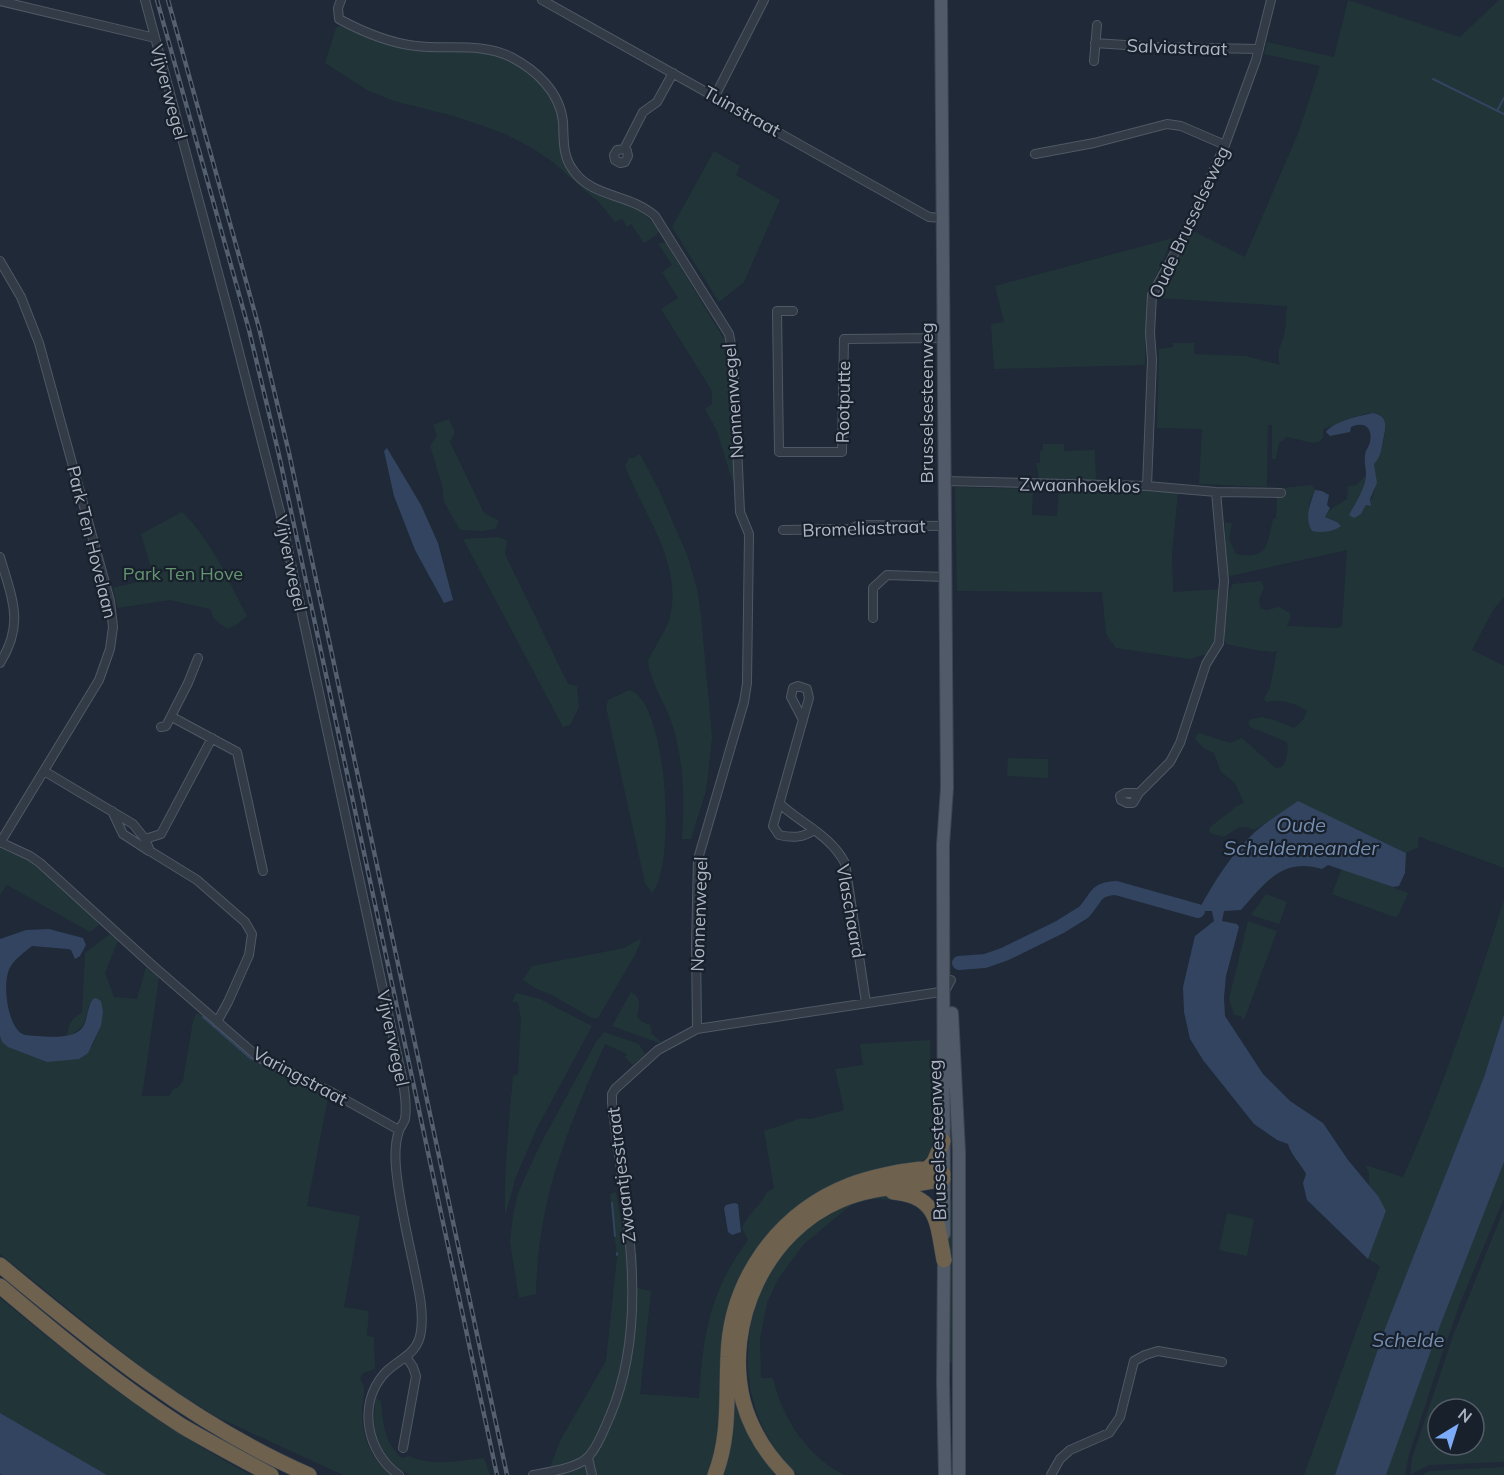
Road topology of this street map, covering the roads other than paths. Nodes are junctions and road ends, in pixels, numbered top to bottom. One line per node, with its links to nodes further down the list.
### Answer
1 (145, 0): 9 (street, Vijverwegel)
2 (341, 0): 52 (street, Nonnenwegel)
3 (542, 0): 13 (street, Tuinstraat)
4 (764, 0): 14 (street)
5 (941, 0): 18 (main road, Brusselsesteenweg)
6 (1271, 0): 11 (street, Oude Brusselseweg)
7 (0, 1): 9 (street)
8 (1097, 25): 10 (street)
9 (154, 38): 53 (street, Vijverwegel)
10 (1095, 43): 11 (street, Salviastraat); 12 (street)
11 (1259, 49): 15 (street, Oude Brusselseweg)
12 (1094, 61)
13 (673, 73): 14 (street, Tuinstraat); 16 (street)
14 (714, 96): 18 (street, Tuinstraat)
15 (1225, 145): 17 (street); 23 (street, Oude Brusselseweg)
16 (624, 149)
17 (1035, 154)
18 (943, 218): 21 (main road, Brusselsesteenweg)
19 (0, 261): 37 (street, Park Ten Hovelaan)
20 (793, 310): 21 (street, Rootputte)
21 (944, 338): 22 (main road, Brusselsesteenweg)
22 (945, 481): 23 (street, Zwaanhoeklos); 26 (main road, Brusselsesteenweg)
23 (1148, 486): 24 (street, Zwaanhoeklos)
24 (1216, 492): 25 (street, Zwaanhoeklos); 38 (street)
25 (1281, 493)
26 (944, 526): 27 (street, Bromeliastraat); 29 (main road, Brusselsesteenweg)
27 (783, 530)
28 (0, 557): 32 (street)
29 (945, 577): 30 (street); 40 (main road, Brusselsesteenweg)
30 (873, 618)
31 (198, 658): 33 (street)
32 (0, 663)
33 (172, 717): 35 (street); 36 (street)
34 (803, 720): 39 (street)
35 (161, 728)
36 (212, 738): 43 (street); 46 (street)
37 (44, 771): 41 (street); 44 (street, Park Ten Hovelaan)
38 (1139, 793)
39 (780, 804): 42 (street, Vlaschaard); 42 (street)
40 (947, 805): 47 (main road, Brusselsesteenweg); 48 (main road, Brusselsesteenweg)
41 (112, 811): 43 (street); 45 (street)
42 (814, 830): 49 (street, Vlaschaard)
43 (145, 839): 45 (street)
44 (0, 843): 51 (street, Varingstraat)
45 (150, 852): 51 (street)
46 (263, 871)
47 (951, 980): 48 (street); 50 (main road, Brusselsesteenweg)
48 (943, 992): 49 (street, Zwaantjesstraat); 50 (street); 54 (main road, Brusselsesteenweg)
49 (866, 1003): 52 (street, Zwaantjesstraat)
50 (951, 1003): 55 (main road, Brusselsesteenweg)
51 (217, 1022): 53 (street, Varingstraat)
52 (697, 1029): 68 (street, Zwaantjesstraat)
53 (399, 1130): 63 (street)
54 (943, 1141): 56 (highway); 57 (main road, Brusselsesteenweg)
55 (959, 1151): 57 (main road); 59 (main road, Brusselsesteenweg)
56 (927, 1169): 57 (highway); 74 (highway)
57 (944, 1176): 58 (highway); 59 (main road); 60 (main road, Brusselsesteenweg)
58 (875, 1190): 60 (highway); 75 (highway)
59 (958, 1203): 66 (main road, Brusselsesteenweg)
60 (944, 1260): 65 (main road, Brusselsesteenweg)
61 (0, 1265): 70 (highway)
62 (0, 1286): 69 (highway)
63 (406, 1358): 67 (street); 71 (street)
64 (1222, 1362): 78 (street)
65 (943, 1372): 66 (street); 76 (main road, Brusselsesteenweg)
66 (958, 1372): 77 (main road, Brusselsesteenweg)
67 (404, 1448)
68 (588, 1458): 72 (street); 73 (street)
69 (270, 1475)
70 (309, 1475)
71 (399, 1475)
72 (533, 1475)
73 (592, 1475)
74 (715, 1475)
75 (787, 1475)
76 (947, 1475)
77 (959, 1475)
78 (1051, 1475)

